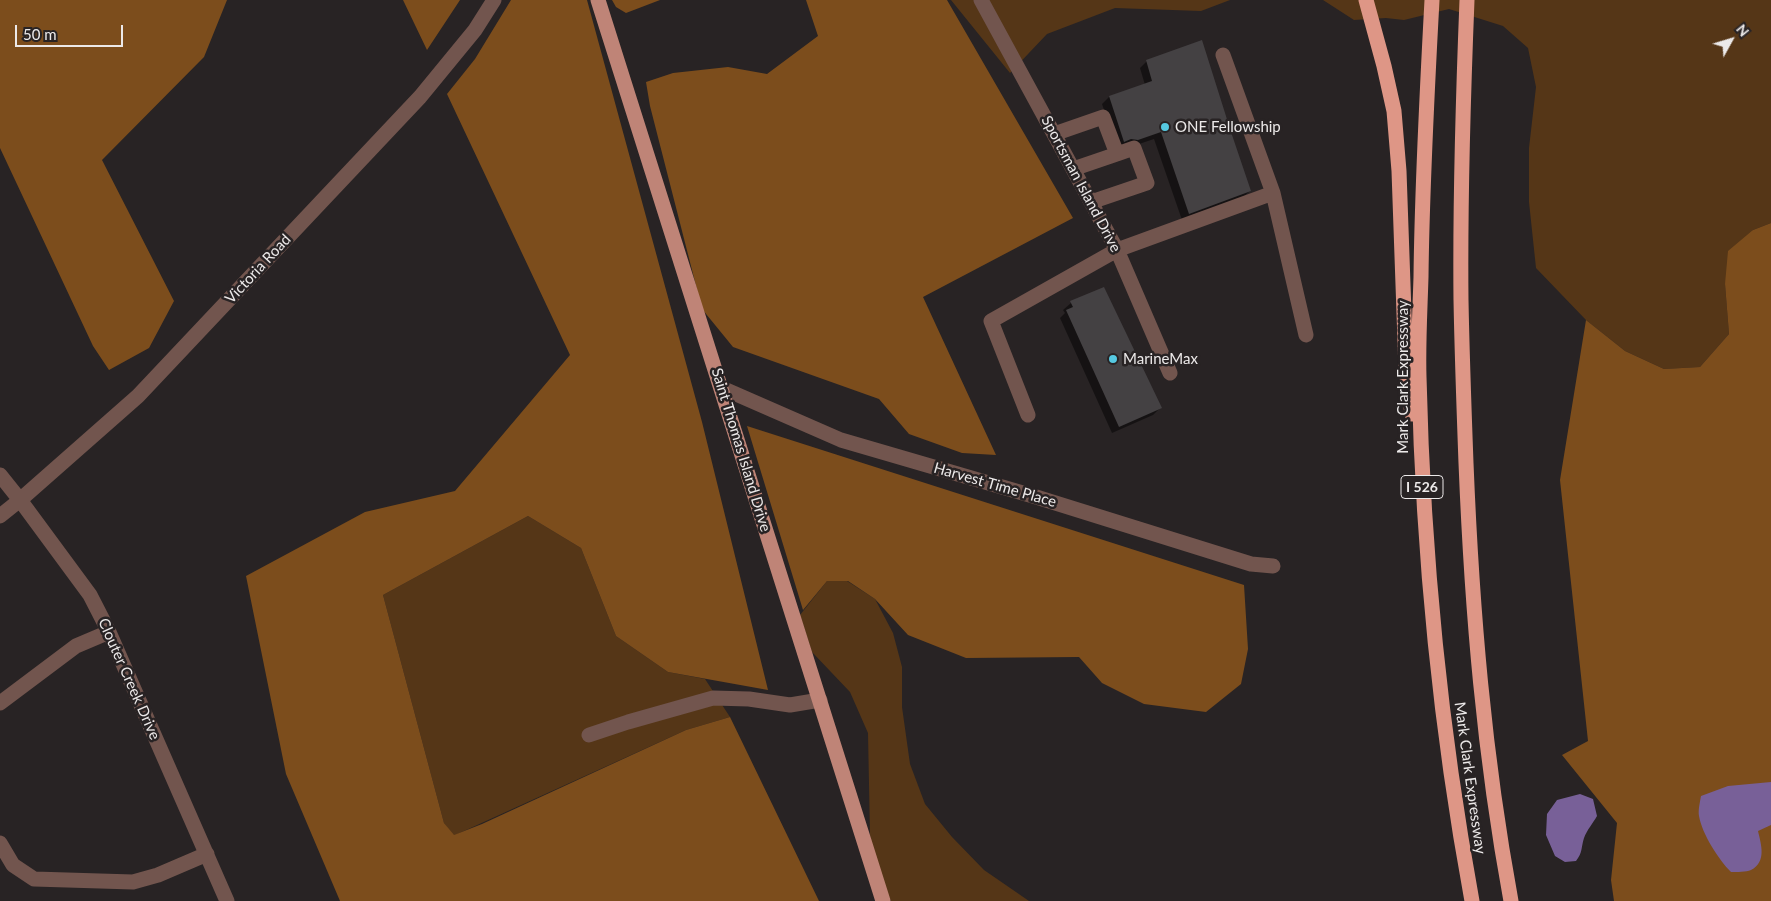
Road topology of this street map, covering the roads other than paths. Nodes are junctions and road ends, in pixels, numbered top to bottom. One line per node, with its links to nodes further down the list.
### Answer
1 (494, 0): 22 (street, Victoria Road)
2 (598, 0): 18 (main road, Saint Thomas Island Drive)
3 (981, 0): 10 (street, Sportsman Island Drive)
4 (1366, 0): 21 (highway)
5 (1432, 0): 21 (highway, Mark Clark Expressway / I 526)
6 (1467, 0): 9 (highway, Mark Clark Expressway)
7 (1474, 0): 9 (highway)
8 (1223, 55): 13 (street)
9 (1464, 75): 34 (highway, Mark Clark Expressway)
10 (1054, 134): 11 (street); 12 (street, Sportsman Island Drive)
11 (1117, 154): 12 (street); 14 (street)
12 (1073, 168): 14 (street, Sportsman Island Drive)
13 (1274, 193): 15 (street); 16 (street)
14 (1091, 202): 15 (street, Sportsman Island Drive)
15 (1118, 250): 17 (street, Sportsman Island Drive); 19 (street)
16 (1306, 335)
17 (1170, 374)
18 (722, 388): 24 (street, Harvest Time Place); 26 (main road, Saint Thomas Island Drive)
19 (1028, 415)
20 (0, 475): 22 (street, Clouter Creek Drive)
21 (1423, 494): 33 (highway, Mark Clark Expressway / I 526)
22 (20, 500): 23 (street, Victoria Road); 25 (street, Clouter Creek Drive)
23 (0, 516)
24 (1273, 566)
25 (109, 632): 27 (street); 30 (street, Clouter Creek Drive)
26 (820, 700): 28 (street); 32 (main road, Saint Thomas Island Drive)
27 (0, 703)
28 (589, 735)
29 (0, 843): 30 (street)
30 (207, 854): 31 (street, Clouter Creek Drive)
31 (228, 901)
32 (883, 901)
33 (1472, 901)
34 (1511, 901)

